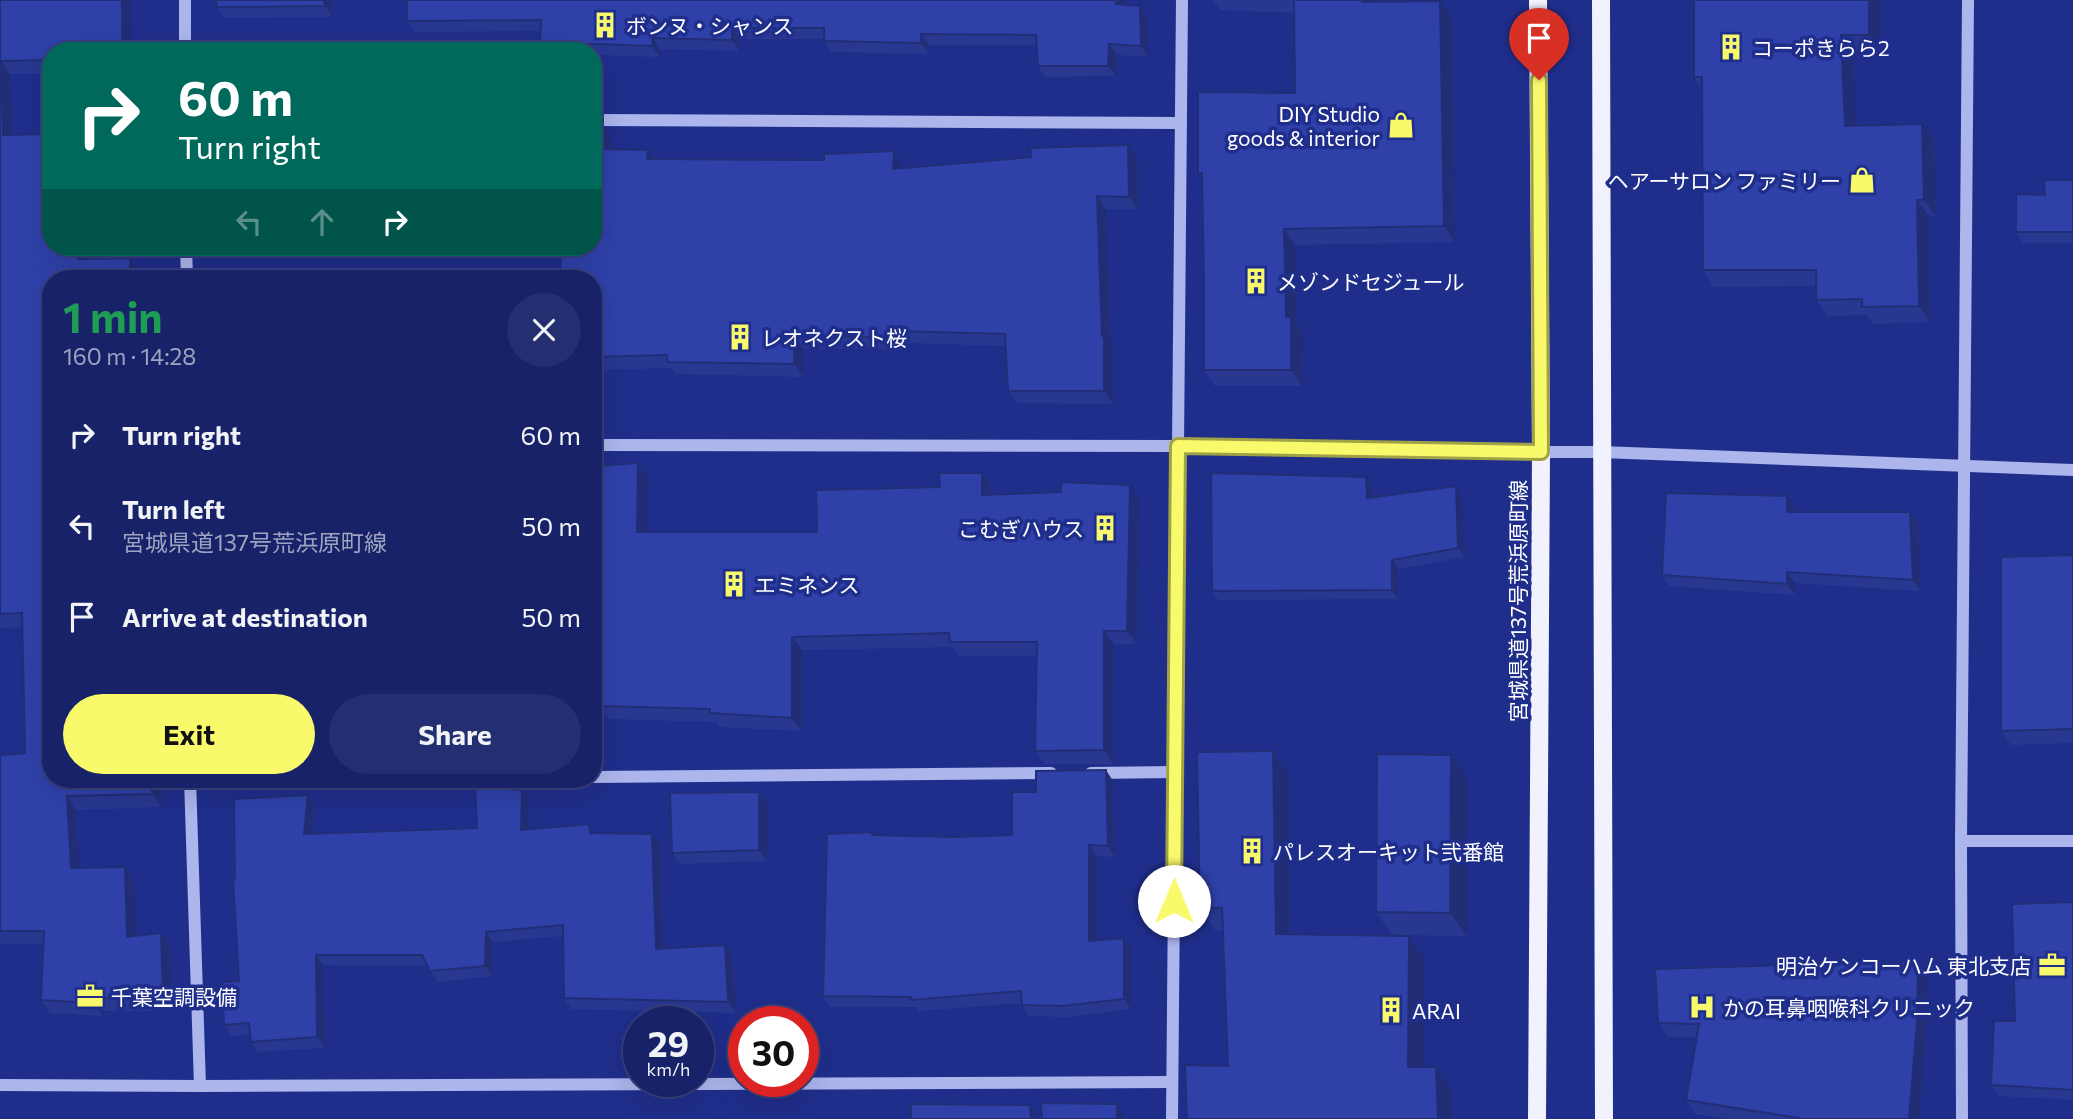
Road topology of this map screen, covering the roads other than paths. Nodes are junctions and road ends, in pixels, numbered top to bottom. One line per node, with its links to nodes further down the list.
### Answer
1 (185, 0): 6 (street)
2 (1182, 0): 8 (street)
3 (1538, 0): 11 (main road, 宮城県道137号荒浜原町線)
4 (1601, 0): 12 (main road)
5 (1968, 0): 13 (street)
6 (185, 42)
7 (602, 120): 8 (street)
8 (1181, 122): 10 (street)
9 (602, 445): 10 (street)
10 (1178, 446): 11 (street); 15 (street)
11 (1541, 452): 12 (street); 26 (main road, 宮城県道137号荒浜原町線)
12 (1601, 452): 13 (street); 27 (main road)
13 (1964, 466): 14 (street); 20 (street)
14 (2073, 470)
15 (1175, 772): 17 (street); 22 (street)
16 (1064, 773): 18 (street)
17 (1078, 773)
18 (602, 777)
19 (190, 788): 24 (street)
20 (1961, 841): 21 (street); 28 (street)
21 (2073, 841)
22 (1172, 1082): 24 (street); 25 (street)
23 (0, 1085): 24 (street)
24 (200, 1086)
25 (1172, 1119)
26 (1537, 1119)
27 (1604, 1119)
28 (1962, 1119)

